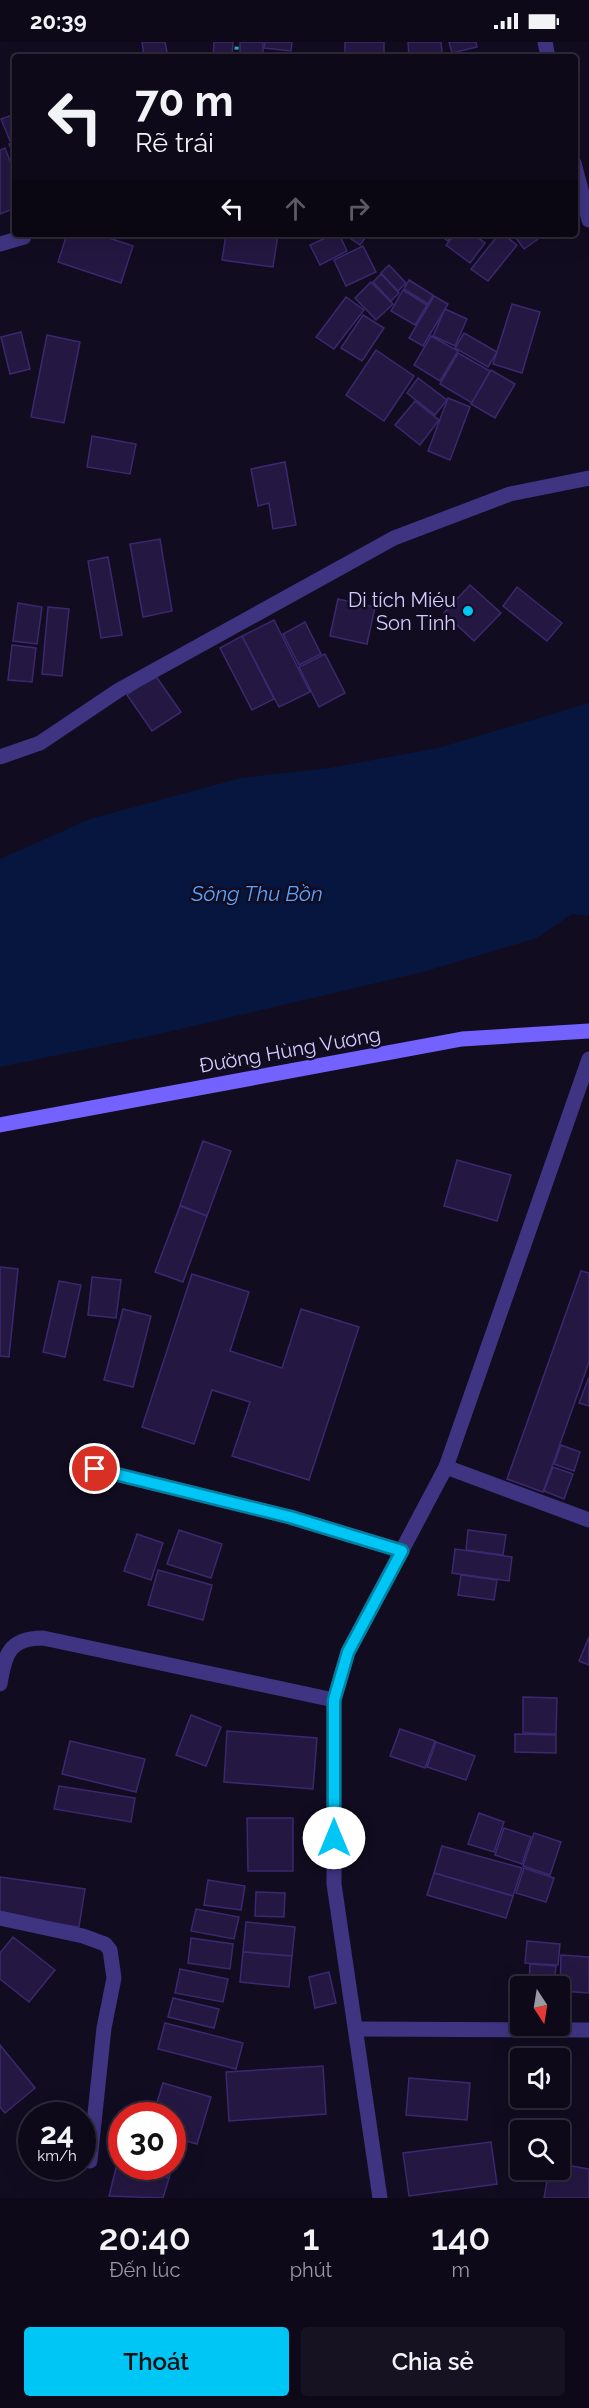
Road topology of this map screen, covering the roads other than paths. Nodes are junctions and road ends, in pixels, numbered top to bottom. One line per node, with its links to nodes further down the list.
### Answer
1 (578, 178): 2 (street)
2 (589, 220)
3 (24, 237): 4 (street)
4 (0, 244)
5 (589, 478): 6 (street)
6 (0, 757)
7 (589, 1030): 9 (main road, Đường Hùng Vương)
8 (589, 1059): 10 (street)
9 (0, 1125)
10 (446, 1467): 12 (street); 13 (street)
11 (95, 1469): 13 (street)
12 (589, 1520)
13 (402, 1551): 15 (street)
14 (0, 1684): 15 (street)
15 (334, 1700): 17 (street)
16 (0, 1918): 19 (street)
17 (356, 2029): 18 (street); 20 (street)
18 (589, 2030)
19 (96, 2104)
20 (380, 2198)

